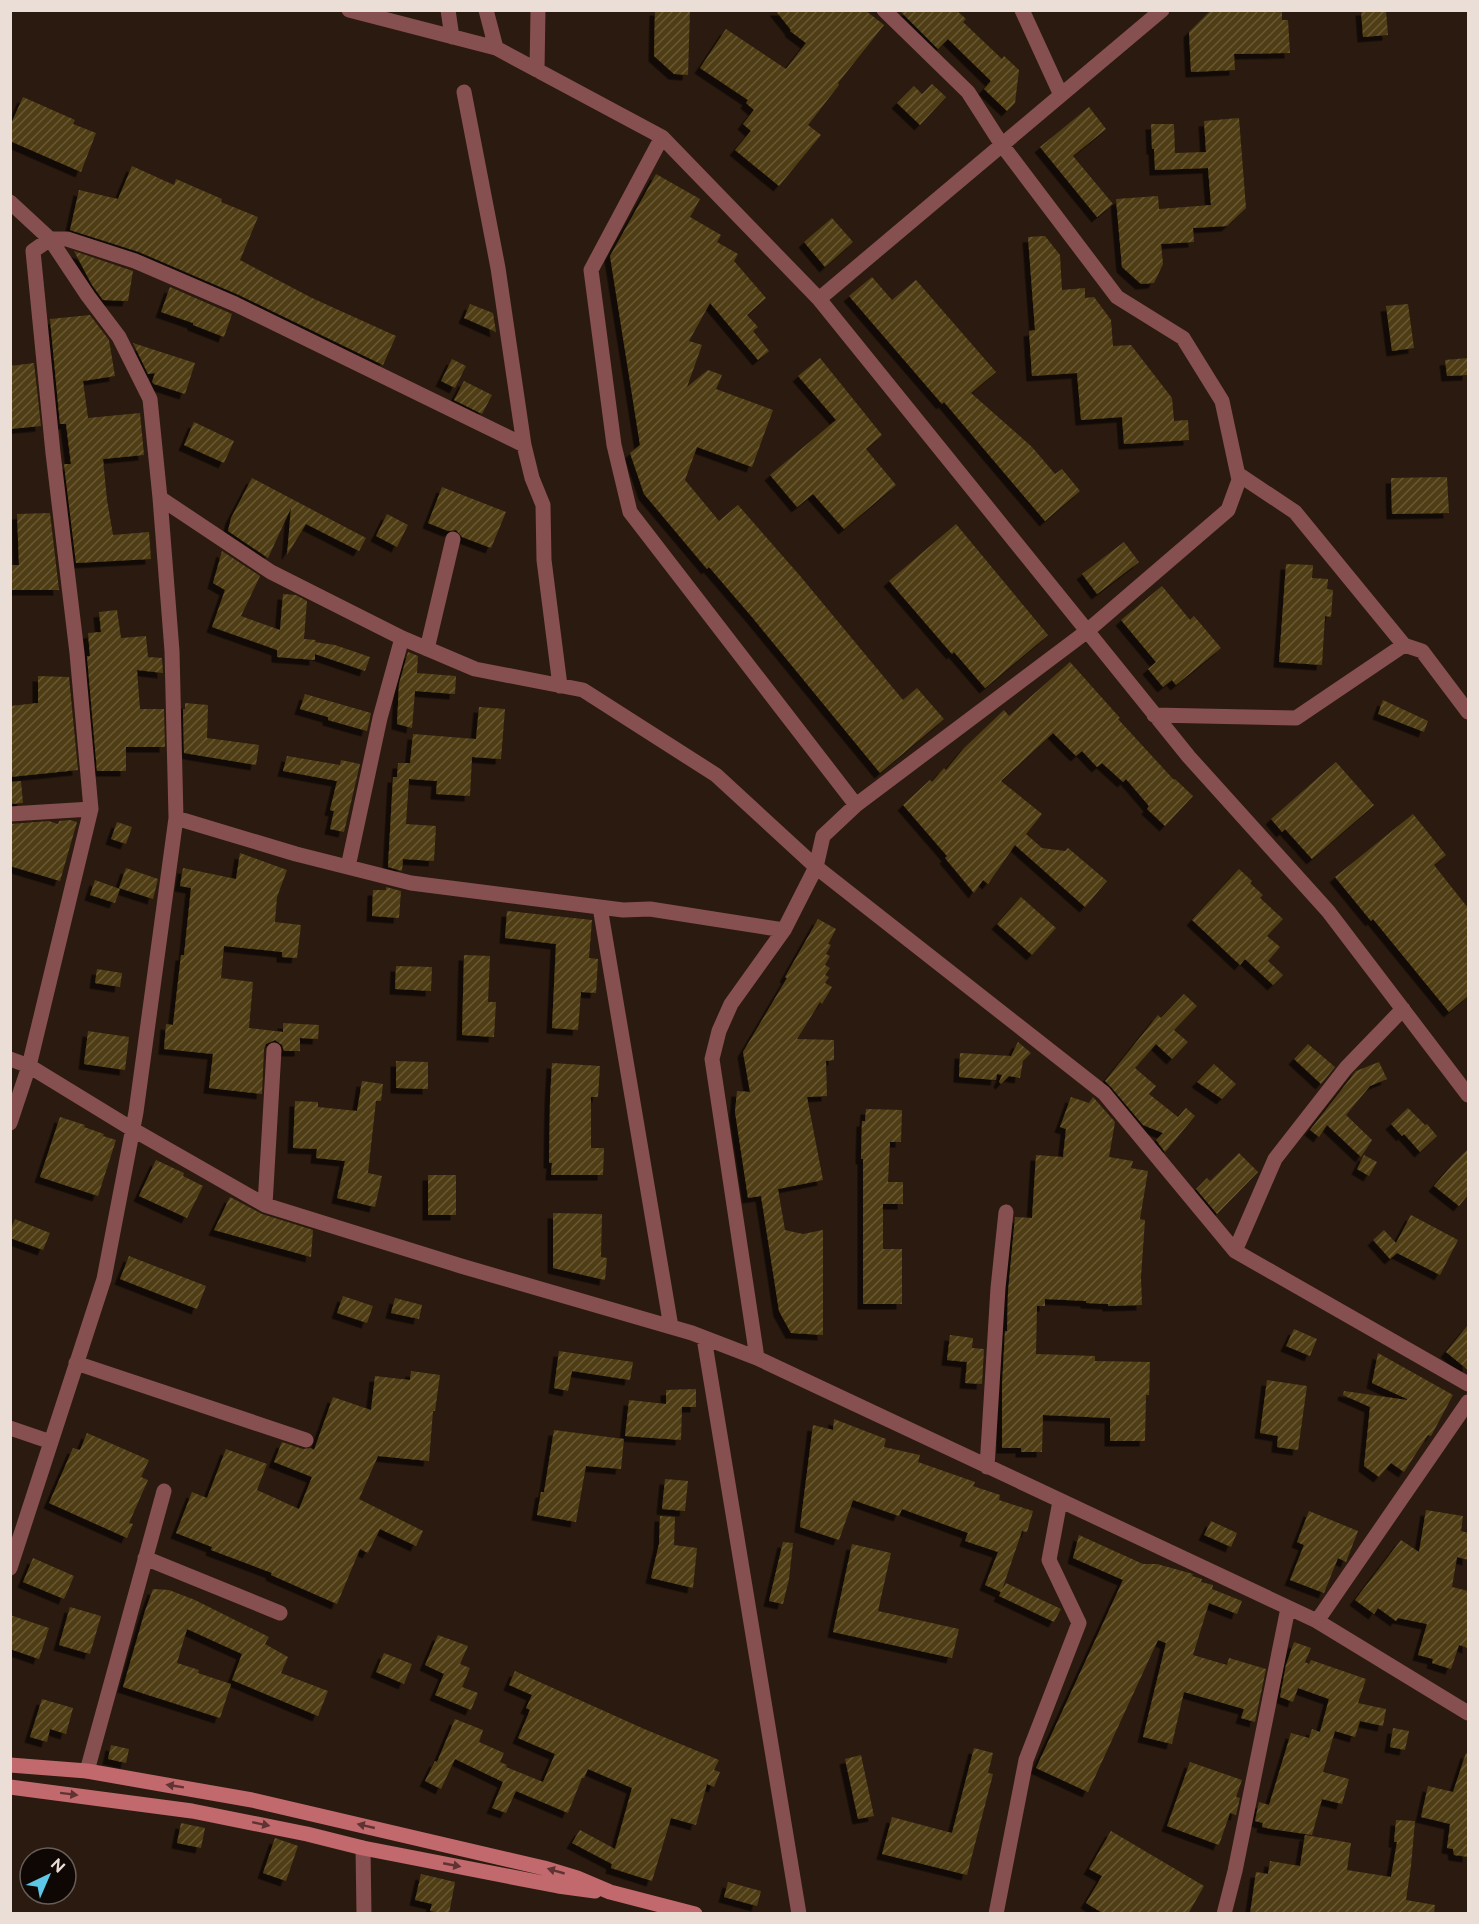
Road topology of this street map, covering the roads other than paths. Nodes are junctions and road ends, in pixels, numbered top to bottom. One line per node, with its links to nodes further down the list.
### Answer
1 (349, 10): 8 (street)
2 (447, 10): 8 (street)
3 (486, 10): 9 (street)
4 (538, 10): 10 (street)
5 (884, 10): 14 (street)
6 (1022, 10): 12 (street)
7 (1162, 10): 12 (street)
8 (452, 37): 9 (street)
9 (496, 48): 10 (street)
10 (537, 70): 13 (street)
11 (464, 92): 18 (street)
12 (1061, 95): 14 (street)
13 (662, 138): 17 (street); 29 (street)
14 (1002, 145): 17 (street); 19 (street)
15 (10, 202): 16 (street)
16 (50, 239): 18 (street); 20 (street); 30 (street)
17 (819, 299): 22 (street)
18 (524, 445): 26 (street)
19 (1238, 474): 22 (street); 24 (street)
20 (160, 498): 23 (street); 32 (street)
21 (453, 539): 25 (street)
22 (1086, 632): 28 (street); 29 (street)
23 (402, 638): 25 (street); 33 (street)
24 (1404, 645): 27 (street); 28 (street)
25 (427, 649): 26 (street)
26 (560, 686): 34 (street)
27 (1468, 712)
28 (1154, 715): 37 (street)
29 (856, 804): 34 (street)
30 (91, 809): 31 (street); 40 (street)
31 (10, 814)
32 (176, 818): 33 (street); 43 (street)
33 (348, 867): 35 (street)
34 (816, 867): 36 (street); 46 (street)
35 (600, 907): 36 (street); 47 (street)
36 (784, 930): 49 (street)
37 (1403, 1009): 41 (street); 46 (street)
38 (274, 1050): 44 (street)
39 (10, 1059): 40 (street)
40 (29, 1066): 42 (street); 43 (street)
41 (1468, 1095)
42 (10, 1123)
43 (132, 1129): 44 (street); 50 (street)
44 (265, 1205): 47 (street)
45 (1006, 1212): 56 (street)
46 (1235, 1251): 51 (street)
47 (671, 1327): 48 (street)
48 (704, 1338): 49 (street); 72 (street)
49 (757, 1358): 56 (street)
50 (76, 1363): 54 (street); 55 (street)
51 (1468, 1384)
52 (1468, 1402): 63 (street)
53 (10, 1428): 55 (street)
54 (306, 1440)
55 (51, 1442): 60 (street)
56 (987, 1467): 58 (street)
57 (164, 1491): 59 (street)
58 (1060, 1501): 61 (street); 73 (street)
59 (145, 1558): 62 (street); 66 (street)
60 (10, 1568)
61 (1288, 1608): 63 (street); 74 (street)
62 (280, 1613)
63 (1317, 1622): 64 (street)
64 (1468, 1713)
65 (10, 1765): 66 (main road)
66 (87, 1771): 69 (main road, one-way to 66)
67 (10, 1787): 68 (main road, one-way to 68)
68 (363, 1848): 69 (main road, one-way to 69); 70 (street)
69 (610, 1892): 71 (main road)
70 (364, 1914)
71 (695, 1914)
72 (799, 1914)
73 (996, 1914)
74 (1224, 1914)

